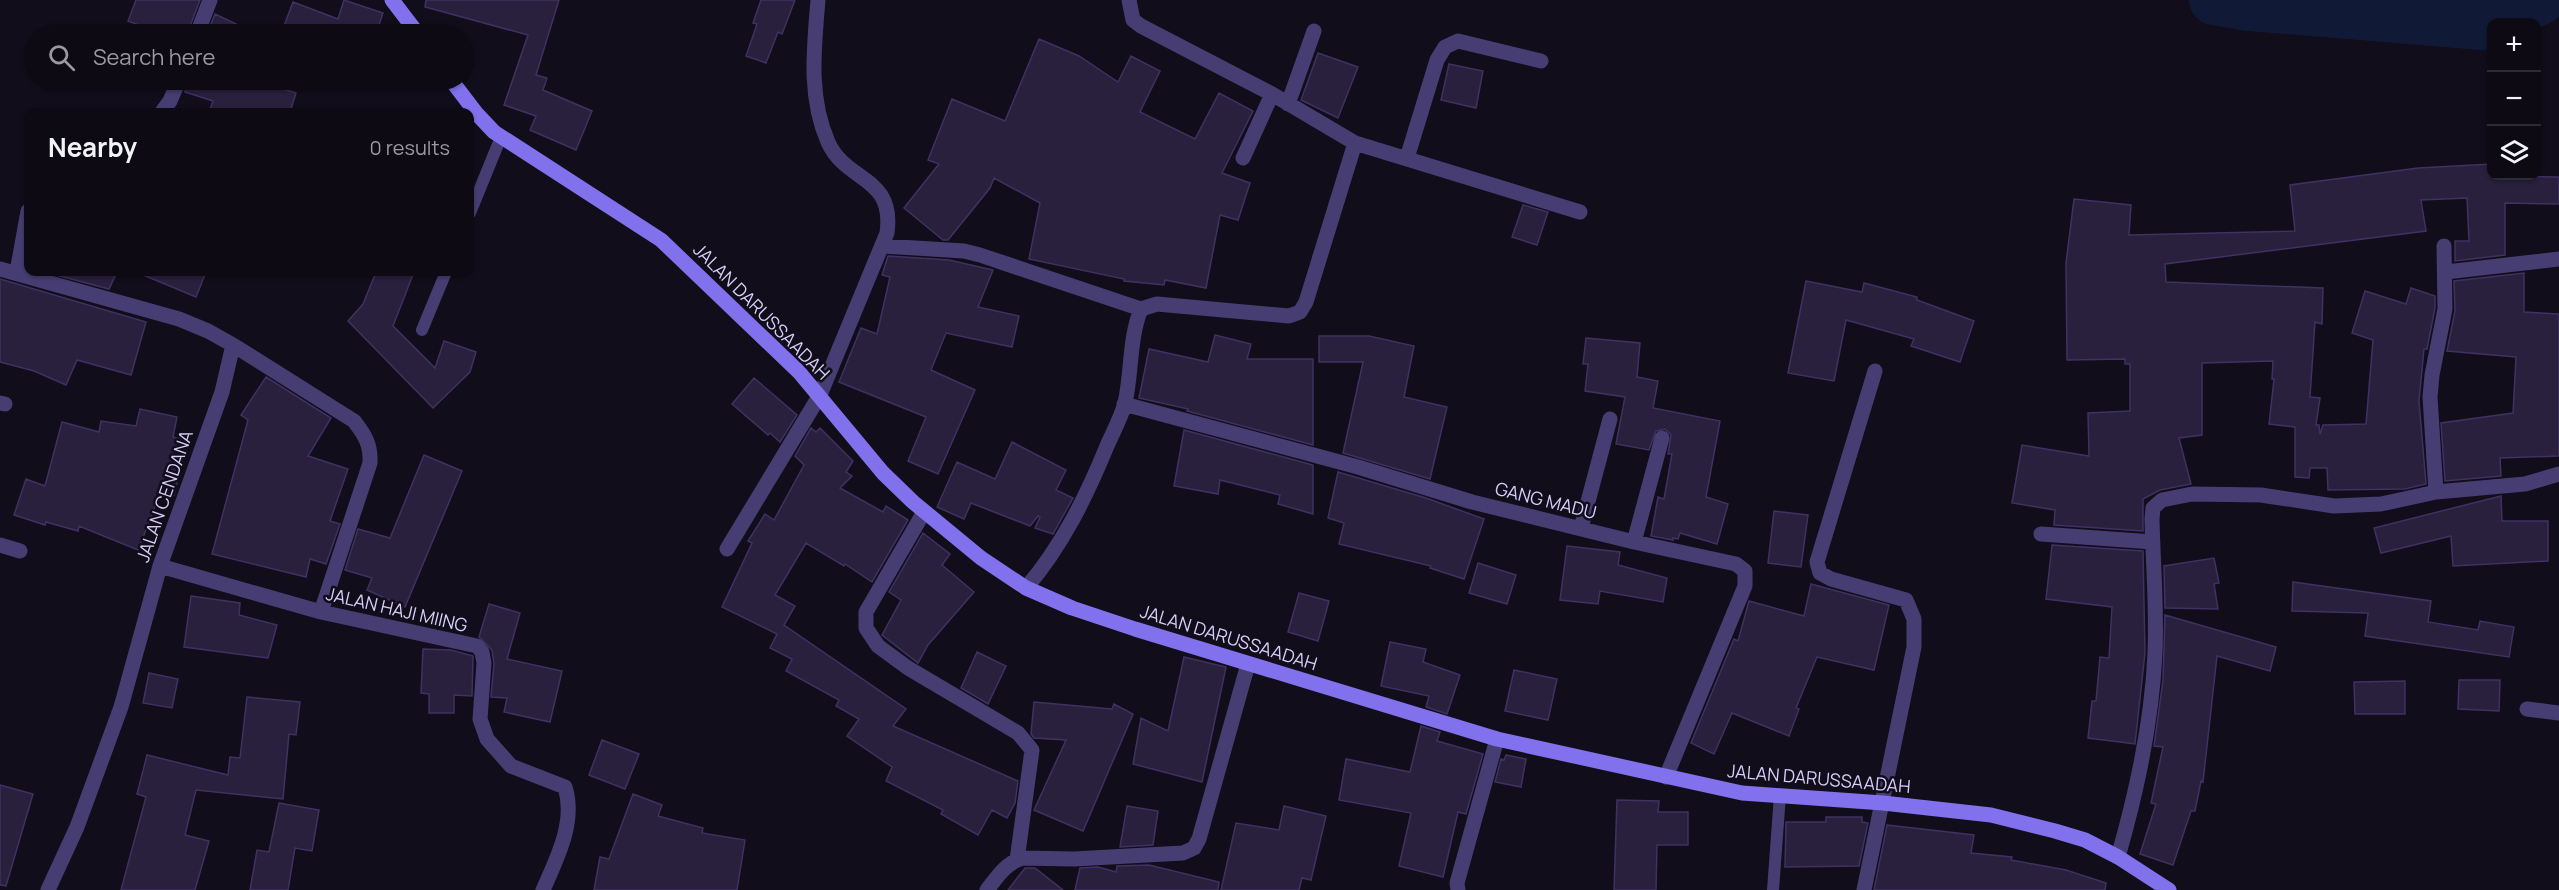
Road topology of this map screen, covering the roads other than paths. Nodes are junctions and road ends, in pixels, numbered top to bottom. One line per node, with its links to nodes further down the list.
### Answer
1 (210, 0): 5 (street)
2 (392, 0): 6 (street)
3 (818, 0): 23 (street)
4 (1129, 0): 11 (street)
5 (201, 24)
6 (410, 24)
7 (1314, 30): 12 (street)
8 (1541, 61): 19 (street)
9 (175, 90): 13 (street)
10 (459, 90): 14 (street, JALAN DARUSSAADAH)
11 (1272, 94): 12 (street); 18 (street)
12 (1288, 104): 17 (street)
13 (165, 108)
14 (472, 108)
15 (474, 110): 16 (street, JALAN DARUSSAADAH)
16 (501, 137): 20 (lane); 36 (street, JALAN DARUSSAADAH)
17 (1355, 143): 19 (street); 32 (street)
18 (1244, 158)
19 (1407, 158): 21 (street)
20 (474, 203)
21 (1580, 212)
22 (24, 231): 27 (street)
23 (883, 246): 32 (street); 36 (street)
24 (2444, 246): 28 (street)
25 (2559, 259): 28 (street)
26 (0, 268): 27 (street)
27 (16, 272): 29 (street)
28 (2446, 272): 41 (street)
29 (24, 274)
30 (30, 276): 34 (street)
31 (444, 276): 33 (lane)
32 (1141, 309): 37 (street)
33 (422, 330)
34 (232, 345): 50 (street, JALAN CENDANA); 52 (street)
35 (1875, 371): 59 (street)
36 (820, 395): 42 (street, JALAN DARUSSAADAH); 48 (street)
37 (1124, 404): 43 (street, GANG MADU); 51 (street)
38 (1610, 419): 43 (street)
39 (1662, 438): 45 (street)
40 (2559, 474): 41 (street)
41 (2436, 492): 46 (street)
42 (924, 512): 51 (street, JALAN DARUSSAADAH); 61 (street)
43 (1581, 528): 45 (street, GANG MADU)
44 (2041, 534): 46 (street)
45 (1634, 542): 57 (street, GANG MADU)
46 (2153, 542): 60 (street)
47 (0, 545): 49 (street)
48 (727, 549)
49 (20, 551)
50 (160, 566): 52 (street, JALAN HAJI MIING); 62 (street, JALAN CENDANA)
51 (1026, 588): 53 (street, JALAN DARUSSAADAH)
52 (321, 612): 63 (street, JALAN HAJI MIING)
53 (1248, 664): 56 (street, JALAN DARUSSAADAH); 61 (street)
54 (2528, 709): 55 (street)
55 (2559, 713)
56 (1497, 739): 57 (street, JALAN DARUSSAADAH); 65 (street)
57 (1666, 777): 58 (street, JALAN DARUSSAADAH)
58 (1780, 795): 59 (street, JALAN DARUSSAADAH); 66 (lane)
59 (1883, 803): 60 (street, JALAN DARUSSAADAH); 67 (street)
60 (2118, 857): 68 (street, JALAN DARUSSAADAH)
61 (1017, 860): 64 (street)
62 (48, 890)
63 (543, 890)
64 (987, 890)
65 (1458, 890)
66 (1773, 890)
67 (1864, 890)
68 (2169, 890)

